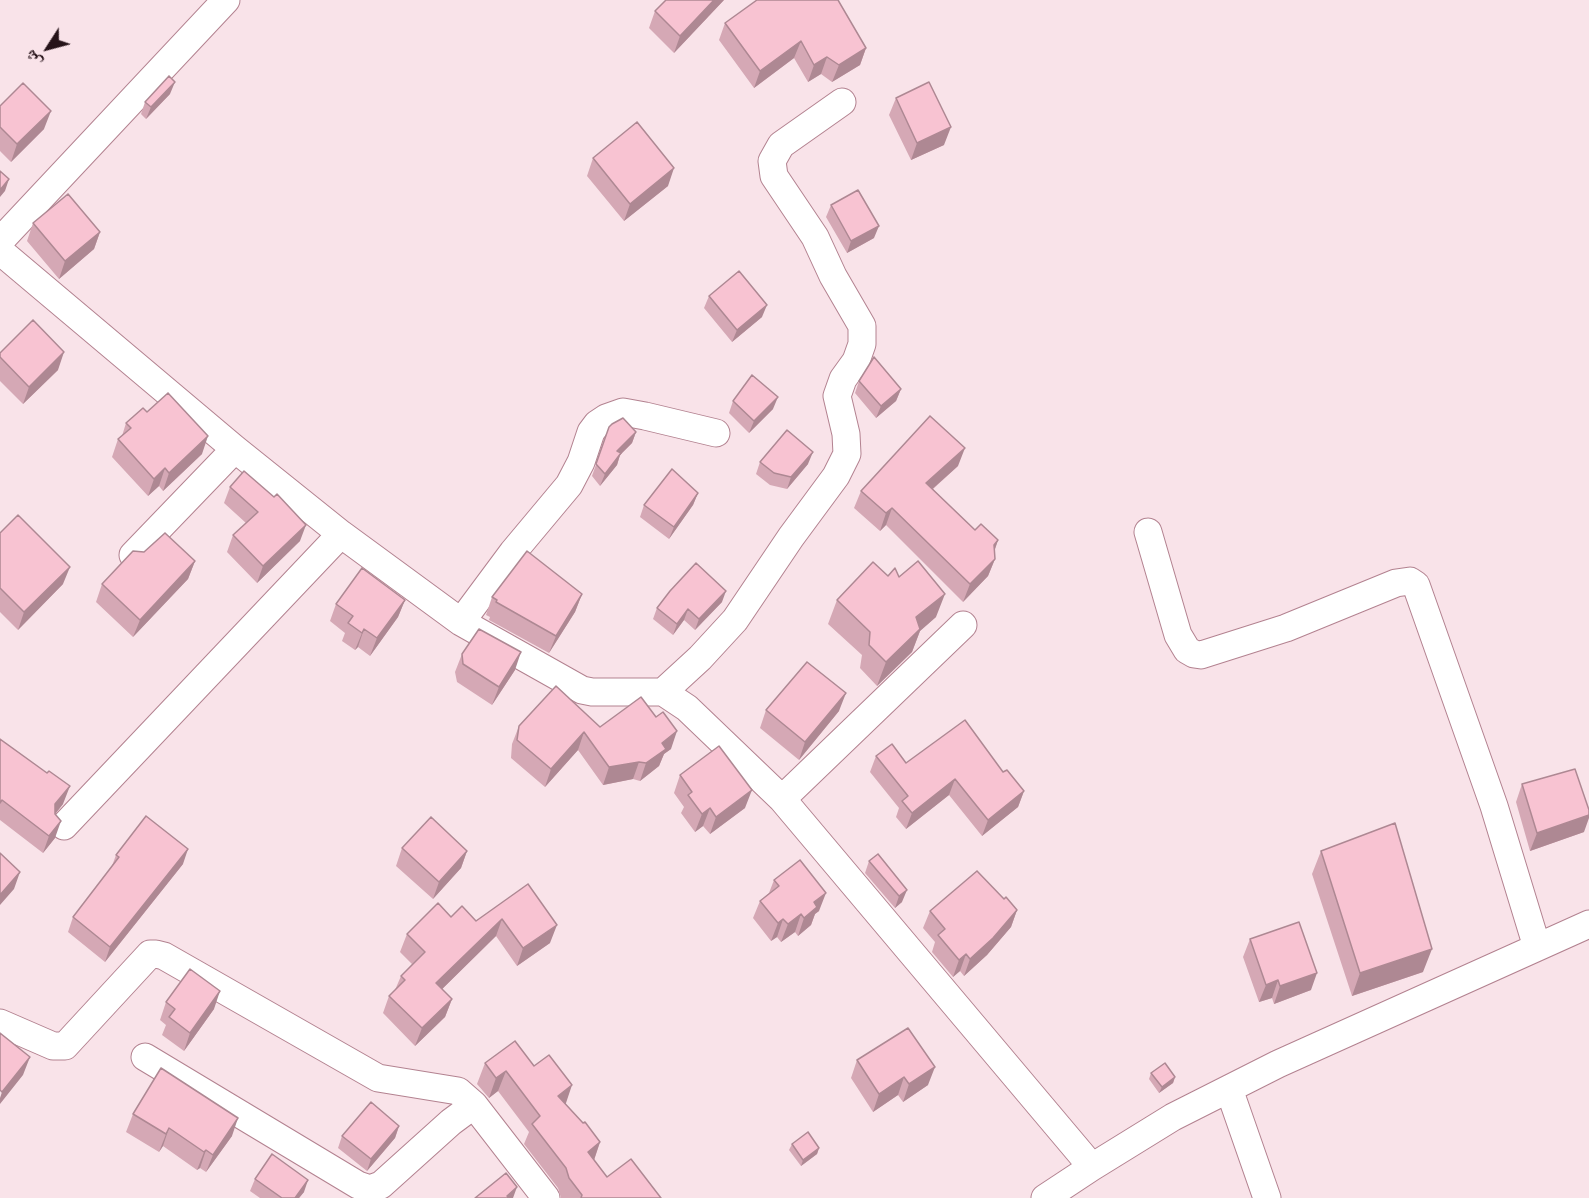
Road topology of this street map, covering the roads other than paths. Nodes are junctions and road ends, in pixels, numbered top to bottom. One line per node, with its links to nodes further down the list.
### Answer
1 (226, 0): 3 (street)
2 (842, 102): 12 (street)
3 (0, 241)
4 (0, 251): 6 (street)
5 (716, 433): 10 (street)
6 (235, 449): 8 (street); 9 (street)
7 (1148, 532): 16 (street)
8 (341, 534): 10 (street); 14 (street)
9 (134, 555)
10 (461, 622): 12 (street)
11 (963, 625): 13 (street)
12 (663, 692): 13 (street)
13 (782, 799): 21 (street)
14 (64, 826)
15 (1589, 924): 16 (street)
16 (1538, 947): 19 (street)
17 (0, 1023): 20 (street)
18 (145, 1057): 20 (street)
19 (1229, 1089): 21 (street); 24 (street)
20 (474, 1105): 22 (street)
21 (1092, 1167): 23 (street)
22 (546, 1198)
23 (1045, 1198)
24 (1267, 1198)

